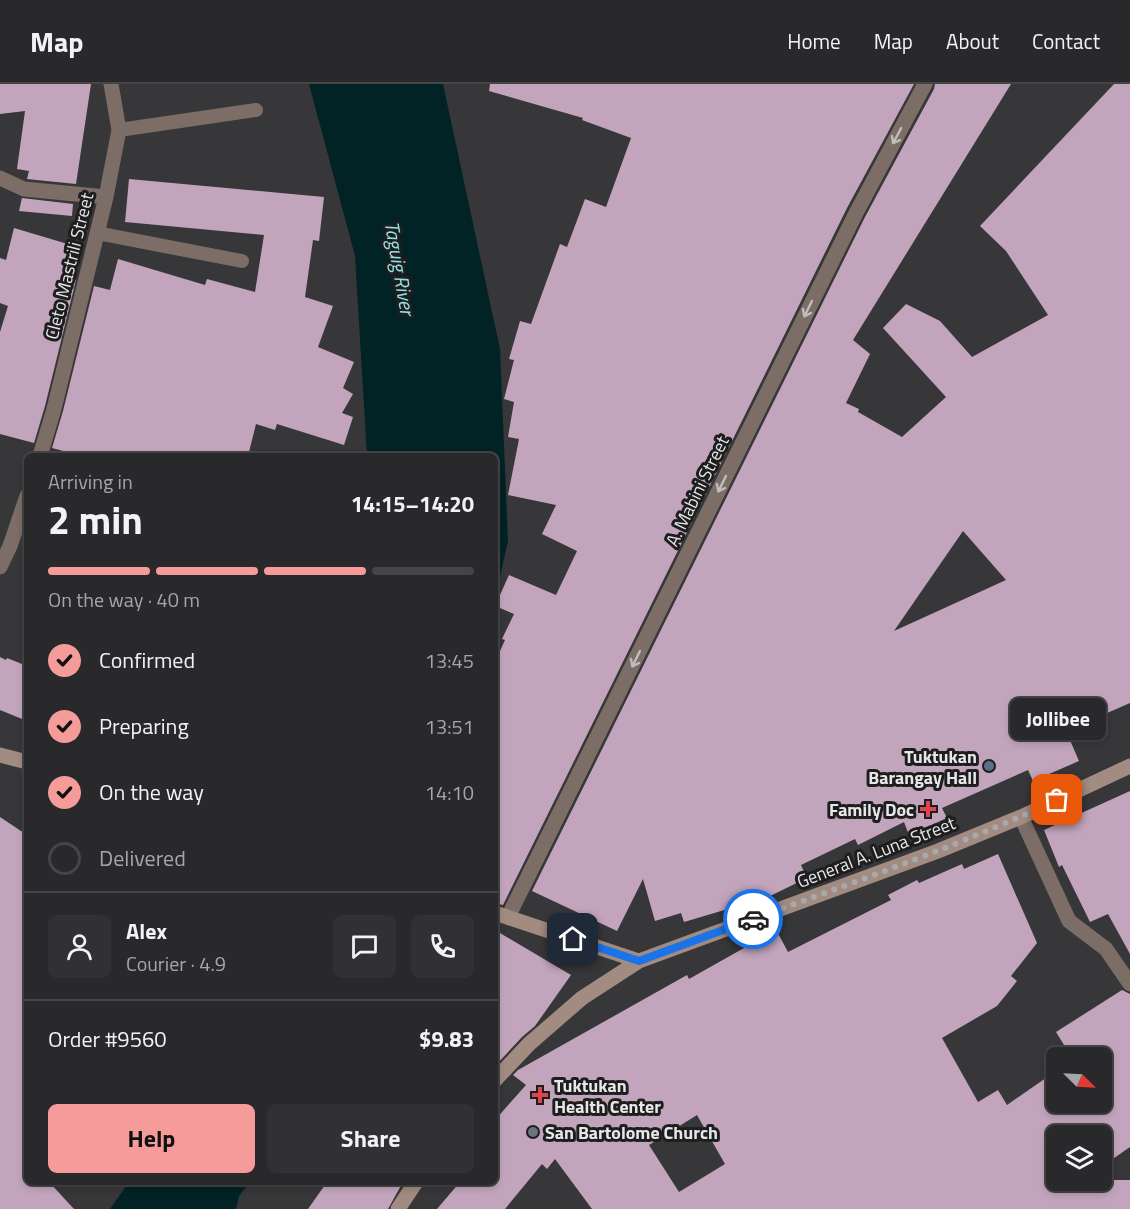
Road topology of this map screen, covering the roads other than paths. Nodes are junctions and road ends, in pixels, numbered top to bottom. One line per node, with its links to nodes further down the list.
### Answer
1 (111, 84): 4 (street, Cleto Mastrili Street)
2 (925, 84): 16 (street, A. Mabini Street, one-way to 16)
3 (256, 110): 4 (lane)
4 (119, 130): 6 (street, Cleto Mastrili Street)
5 (0, 178): 6 (street)
6 (106, 197): 7 (street, Cleto Mastrili Street)
7 (97, 233): 8 (lane); 9 (street, Cleto Mastrili Street)
8 (242, 261)
9 (41, 453)
10 (24, 505): 11 (street)
11 (0, 567)
12 (0, 755): 13 (main road)
13 (24, 761)
14 (1130, 766): 15 (main road, General A. Luna Street)
15 (1021, 817): 17 (main road, General A. Luna Street); 18 (street)
16 (502, 915): 17 (main road)
17 (639, 961): 19 (main road, General A. Luna Street)
18 (1130, 984)
19 (498, 1077)
20 (414, 1185): 21 (main road)
21 (398, 1209)

